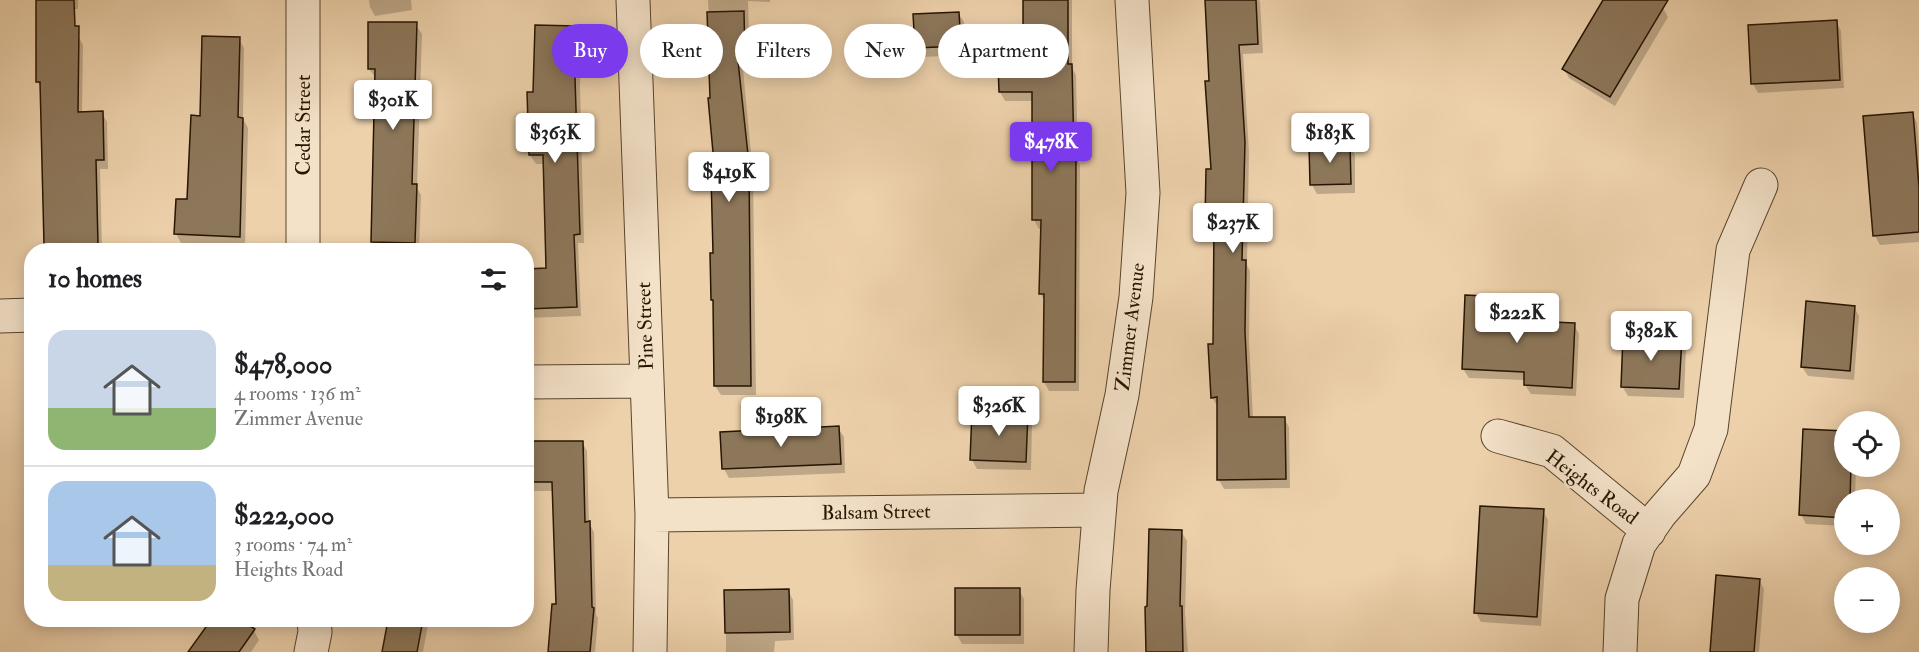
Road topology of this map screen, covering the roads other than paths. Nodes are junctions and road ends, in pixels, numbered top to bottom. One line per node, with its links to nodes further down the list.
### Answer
1 (303, 0): 5 (street, Cedar Street)
2 (633, 0): 8 (street, Pine Street)
3 (1132, 0): 11 (street, Zimmer Avenue)
4 (1761, 185): 13 (street, Heights Road)
5 (303, 243)
6 (24, 315): 7 (street)
7 (0, 316)
8 (647, 381): 9 (street); 12 (street, Pine Street)
9 (534, 382)
10 (1498, 436): 13 (street, Heights Road)
11 (1099, 510): 12 (street, Balsam Street); 17 (street, Zimmer Avenue)
12 (652, 515): 16 (street, Pine Street)
13 (1649, 531): 18 (street, Heights Road)
14 (315, 627): 15 (street)
15 (312, 652)
16 (650, 652)
17 (1091, 652)
18 (1620, 652)

